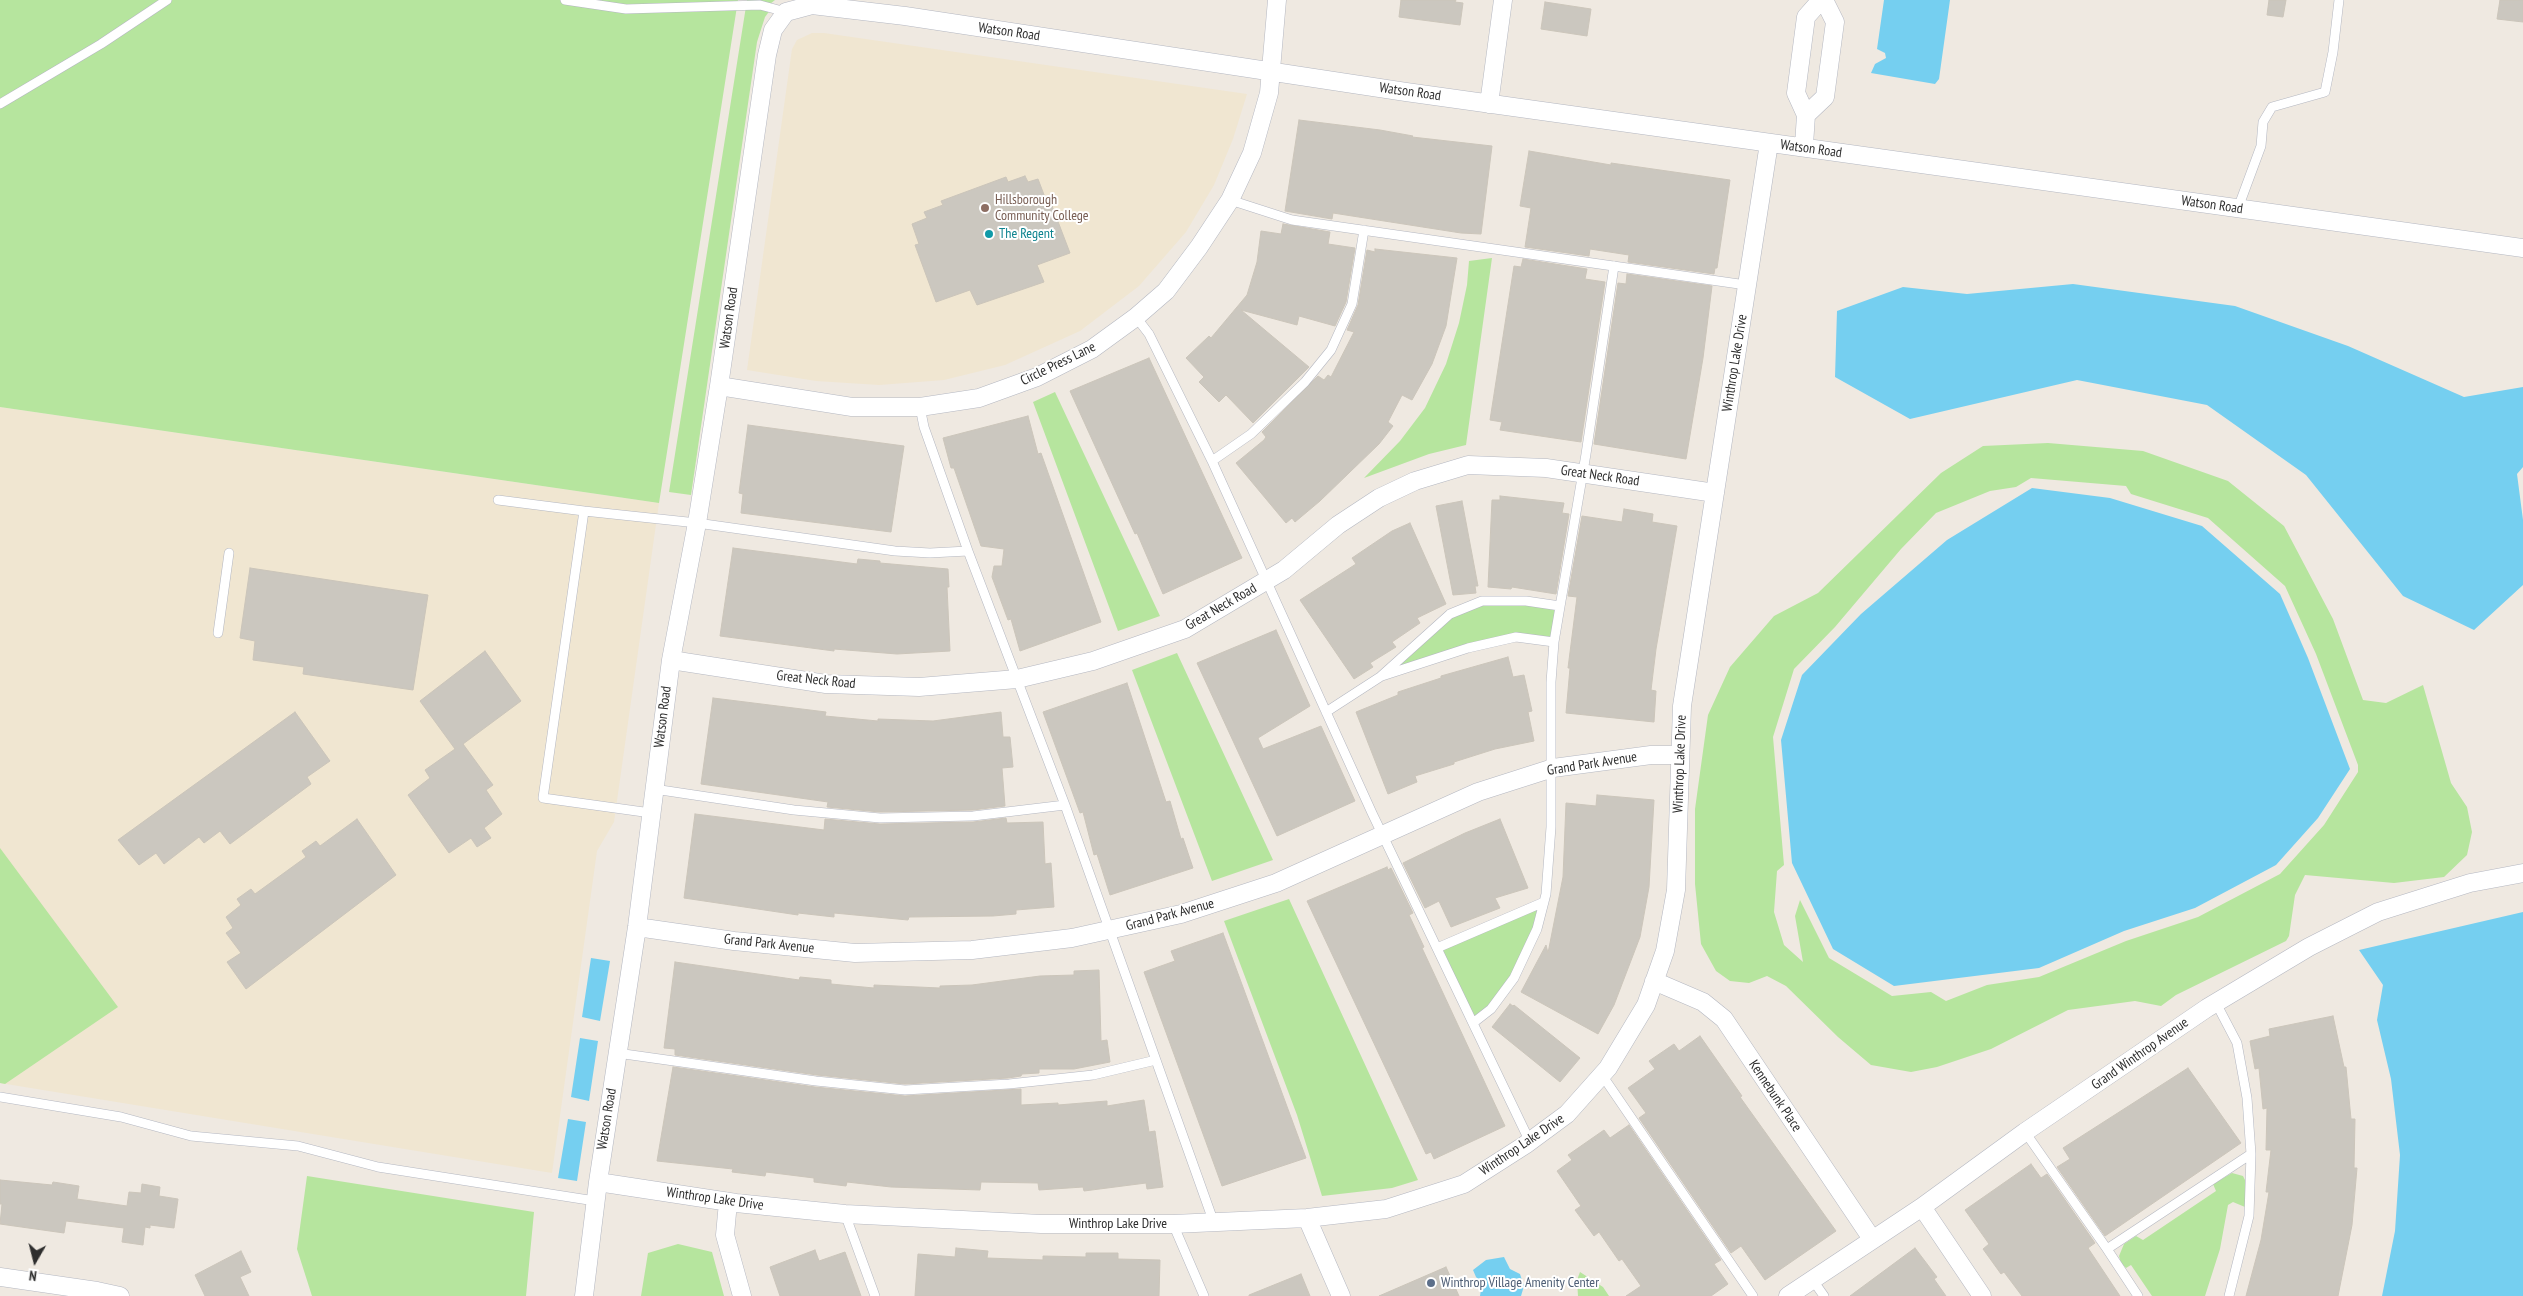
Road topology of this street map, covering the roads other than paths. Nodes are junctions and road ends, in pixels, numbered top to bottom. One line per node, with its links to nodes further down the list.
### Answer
1 (167, 0): 9 (lane)
2 (565, 0): 7 (lane)
3 (1277, 0): 8 (street, Circle Press Lane)
4 (1503, 0): 10 (street)
5 (1823, 0): 11 (street); 11 (street)
6 (2339, 0): 15 (lane)
7 (787, 6): 8 (street, Watson Road); 21 (street, Watson Road)
8 (1271, 71): 10 (street, Watson Road); 14 (street, Circle Press Lane)
9 (0, 104)
10 (1489, 104): 12 (street, Watson Road)
11 (1806, 115): 13 (street)
12 (1769, 143): 15 (street, Watson Road); 19 (street, Winthrop Lake Drive)
13 (1804, 145)
14 (1230, 200): 16 (lane); 20 (street, Circle Press Lane)
15 (2238, 208): 17 (street, Watson Road)
16 (1364, 230): 18 (lane); 23 (lane)
17 (2523, 248)
18 (1614, 266): 19 (lane); 24 (lane)
19 (1746, 285): 25 (street, Winthrop Lake Drive)
20 (1136, 317): 22 (street, Circle Press Lane); 23 (lane)
21 (719, 386): 22 (street, Circle Press Lane); 28 (street, Watson Road)
22 (920, 407): 29 (lane)
23 (1212, 461): 31 (lane)
24 (1583, 473): 25 (street, Great Neck Road); 31 (street, Great Neck Road); 32 (lane)
25 (1715, 493): 39 (street, Winthrop Lake Drive)
26 (498, 500): 27 (lane)
27 (584, 511): 28 (lane); 43 (lane)
28 (697, 523): 29 (lane); 35 (street, Watson Road)
29 (968, 550): 37 (lane)
30 (229, 553): 33 (lane)
31 (1265, 581): 37 (street, Great Neck Road); 38 (lane)
32 (1560, 606): 34 (lane); 36 (lane)
33 (218, 633)
34 (1554, 642): 36 (lane); 40 (lane)
35 (671, 660): 37 (street, Great Neck Road); 41 (street, Watson Road)
36 (1380, 677): 38 (lane)
37 (1017, 679): 42 (lane)
38 (1326, 712): 44 (lane)
39 (1680, 755): 40 (street, Grand Park Avenue); 50 (street, Winthrop Lake Drive)
40 (1552, 768): 44 (street, Grand Park Avenue); 46 (lane)
41 (654, 789): 42 (lane); 43 (street, Watson Road)
42 (1065, 804): 48 (lane)
43 (651, 813): 47 (street, Watson Road)
44 (1382, 835): 48 (street, Grand Park Avenue); 49 (lane)
45 (2523, 873): 51 (street, Grand Winthrop Avenue)
46 (1544, 902): 49 (lane); 52 (lane)
47 (636, 927): 48 (street, Grand Park Avenue); 53 (street, Watson Road)
48 (1110, 930): 54 (lane)
49 (1437, 948): 52 (lane)
50 (1654, 981): 55 (street, Winthrop Lake Drive); 68 (street, Kennebunk Place)
51 (2216, 1003): 57 (street, Grand Winthrop Avenue); 59 (lane)
52 (1473, 1023): 58 (lane)
53 (617, 1053): 54 (lane); 60 (street, Watson Road)
54 (1156, 1060): 66 (lane)
55 (1602, 1075): 58 (street, Winthrop Lake Drive); 78 (lane)
56 (0, 1097): 61 (lane)
57 (2026, 1132): 63 (street, Grand Winthrop Avenue); 69 (lane)
58 (1530, 1142): 65 (street, Winthrop Lake Drive)
59 (2252, 1154): 69 (lane); 83 (lane)
60 (598, 1182): 61 (street, Watson Road); 62 (street, Winthrop Lake Drive)
61 (595, 1201): 73 (street, Watson Road)
62 (728, 1202): 64 (street, Winthrop Lake Drive); 74 (street)
63 (1922, 1207): 68 (street, Grand Winthrop Avenue); 81 (street)
64 (845, 1214): 67 (street, Winthrop Lake Drive); 75 (lane)
65 (1307, 1218): 66 (street, Winthrop Lake Drive); 77 (street)
66 (1214, 1223): 67 (street, Winthrop Lake Drive)
67 (1173, 1224): 76 (lane)
68 (1872, 1239): 71 (street, Grand Winthrop Avenue)
69 (2106, 1249): 82 (lane)
70 (0, 1277): 72 (street)
71 (1812, 1279): 79 (street, Grand Winthrop Avenue); 80 (lane)
72 (120, 1296)
73 (584, 1296)
74 (742, 1296)
75 (875, 1296)
76 (1204, 1296)
77 (1341, 1296)
78 (1753, 1296)
79 (1788, 1296)
80 (1824, 1296)
81 (1982, 1296)
82 (2138, 1296)
83 (2229, 1296)

